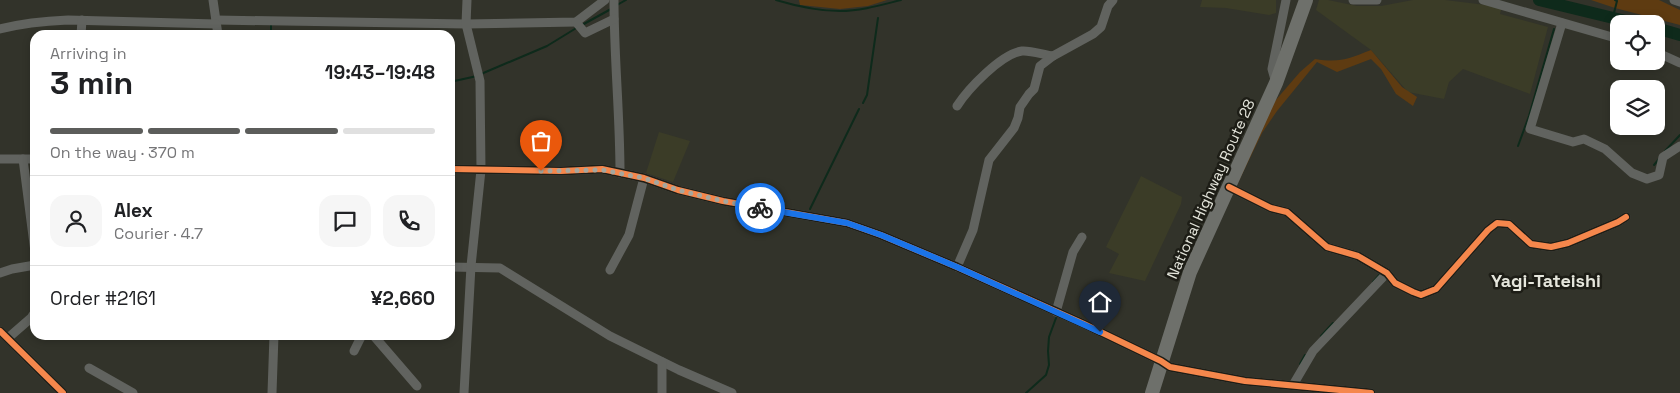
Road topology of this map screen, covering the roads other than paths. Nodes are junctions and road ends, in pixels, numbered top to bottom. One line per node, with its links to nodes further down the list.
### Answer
1 (213, 0): 15 (street)
2 (467, 0): 18 (street)
3 (605, 0): 16 (street)
4 (614, 0): 13 (street)
5 (1113, 0): 23 (street)
6 (1286, 0): 26 (street)
7 (1306, 0): 26 (highway, National Highway Route 28)
8 (1353, 0): 9 (street)
9 (1376, 0)
10 (1483, 0): 17 (street)
11 (1674, 0): 12 (street)
12 (1680, 2)
13 (614, 17): 16 (street); 34 (street)
14 (82, 20): 15 (street); 19 (street); 20 (street)
15 (216, 22): 18 (street); 21 (street)
16 (576, 22): 18 (street)
17 (1562, 23): 22 (street); 28 (street)
18 (466, 24): 33 (street)
19 (0, 29)
20 (81, 30)
21 (217, 30)
22 (1610, 36)
23 (1053, 56): 27 (street); 43 (street)
24 (1665, 56): 25 (street)
25 (1680, 62)
26 (1276, 83): 36 (highway, National Highway Route 28)
27 (957, 106)
28 (1680, 146)
29 (0, 159): 30 (street)
30 (23, 159): 31 (street); 37 (street)
31 (30, 159)
32 (455, 169): 33 (street)
33 (481, 170): 34 (street); 41 (street)
34 (620, 173): 35 (street)
35 (644, 178): 43 (street); 44 (street)
36 (1229, 187): 45 (street); 56 (highway, National Highway Route 28)
37 (30, 213)
38 (1626, 217): 45 (street)
39 (1082, 237): 47 (street)
40 (30, 266): 46 (street)
41 (471, 266): 42 (street); 55 (street); 63 (street)
42 (455, 267)
43 (957, 267): 47 (street)
44 (610, 270)
45 (1386, 273): 58 (street)
46 (0, 274)
47 (1056, 312): 56 (street)
48 (30, 319): 50 (street)
49 (0, 331): 50 (street)
50 (8, 338): 60 (street)
51 (274, 340): 62 (street)
52 (359, 340): 54 (street)
53 (377, 340): 59 (street)
54 (354, 350)
55 (662, 362): 64 (street); 65 (street)
56 (1161, 362): 58 (street); 66 (highway, National Highway Route 28)
57 (89, 368): 61 (street)
58 (1293, 385): 67 (street)
59 (416, 386)
60 (63, 393)
61 (133, 393)
62 (272, 393)
63 (464, 393)
64 (662, 393)
65 (732, 393)
66 (1152, 393)
67 (1371, 393)

